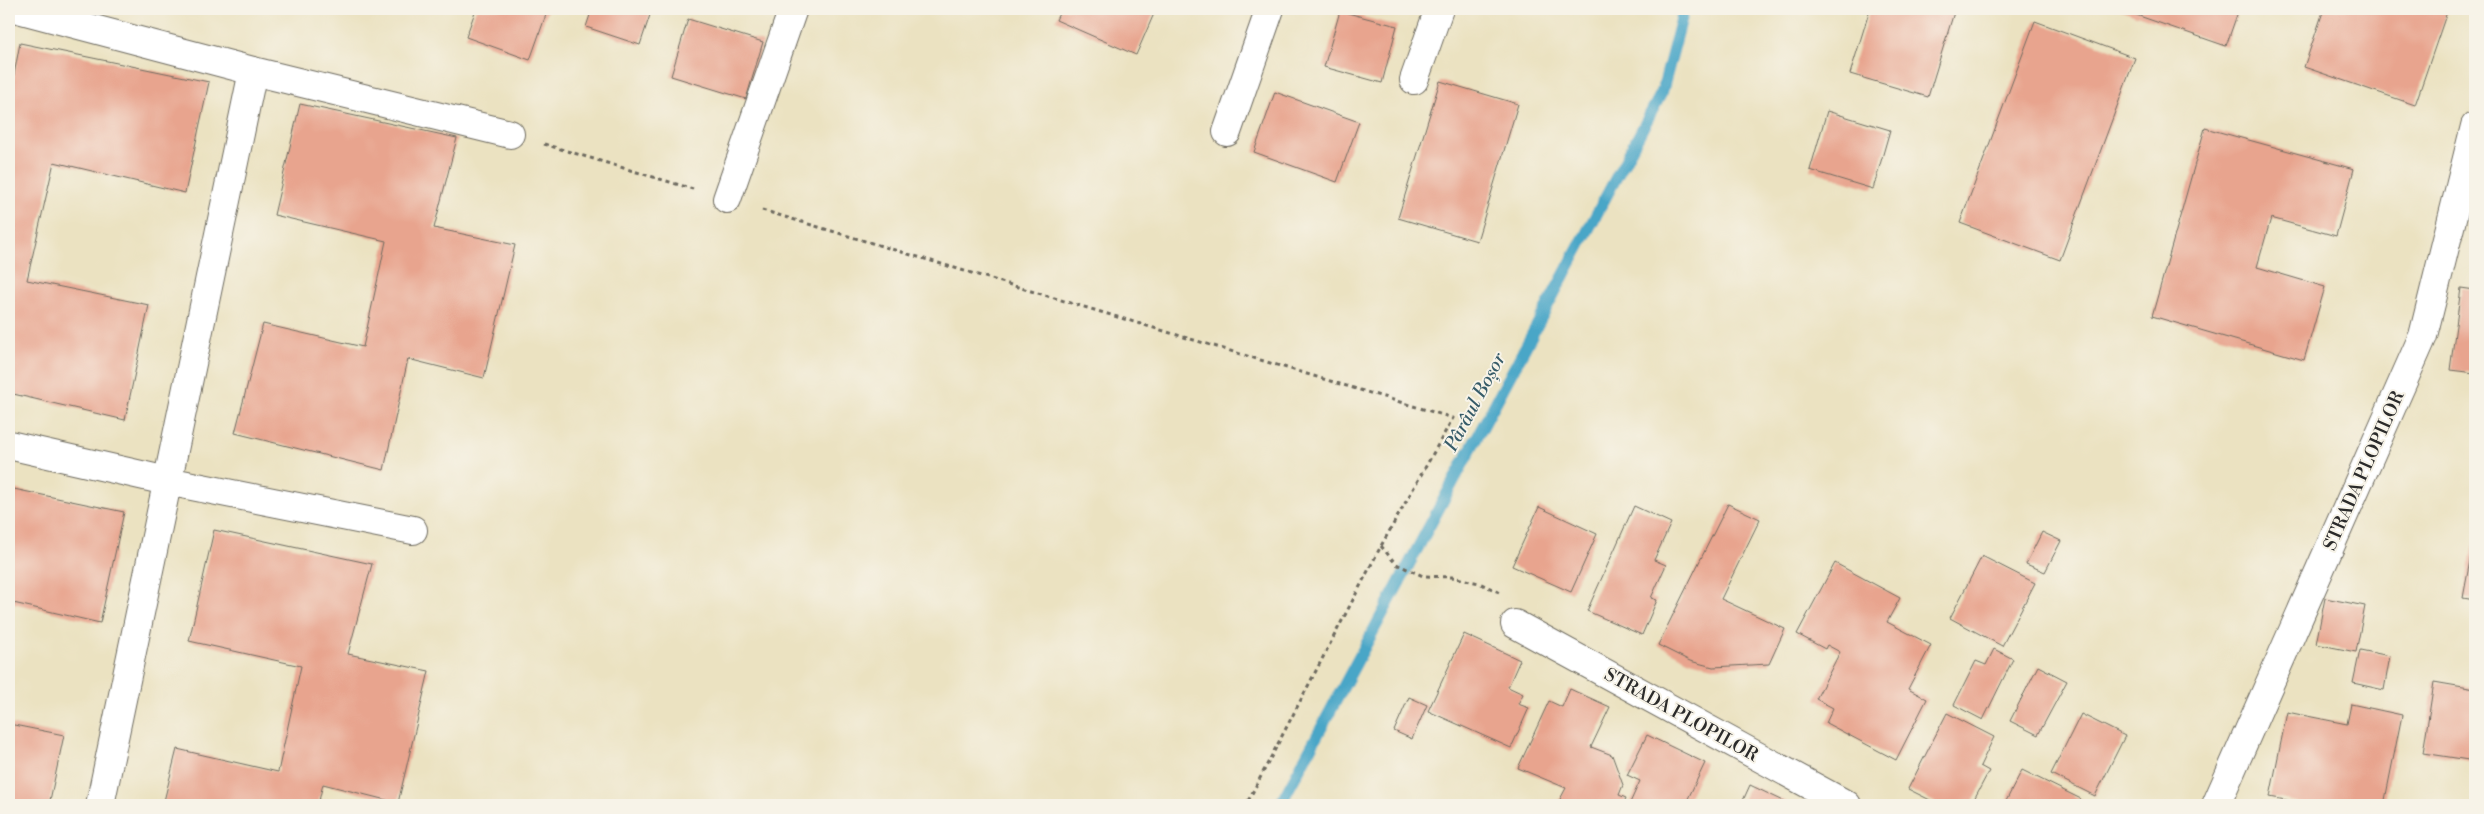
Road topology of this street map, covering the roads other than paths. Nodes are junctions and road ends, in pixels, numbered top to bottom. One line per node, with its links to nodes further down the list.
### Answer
1 (18, 9): 5 (street)
2 (793, 9): 10 (street)
3 (1270, 9): 8 (street)
4 (1439, 9): 6 (street)
5 (253, 71): 9 (street); 12 (street)
6 (1414, 80)
7 (2475, 126): 17 (street, STRADA PLOPILOR)
8 (1227, 132)
9 (510, 134)
10 (727, 199)
11 (9, 445): 12 (street)
12 (167, 481): 13 (street); 15 (street)
13 (413, 530)
14 (1514, 624): 16 (street, STRADA PLOPILOR)
15 (100, 805)
16 (1847, 805)
17 (2216, 805)

